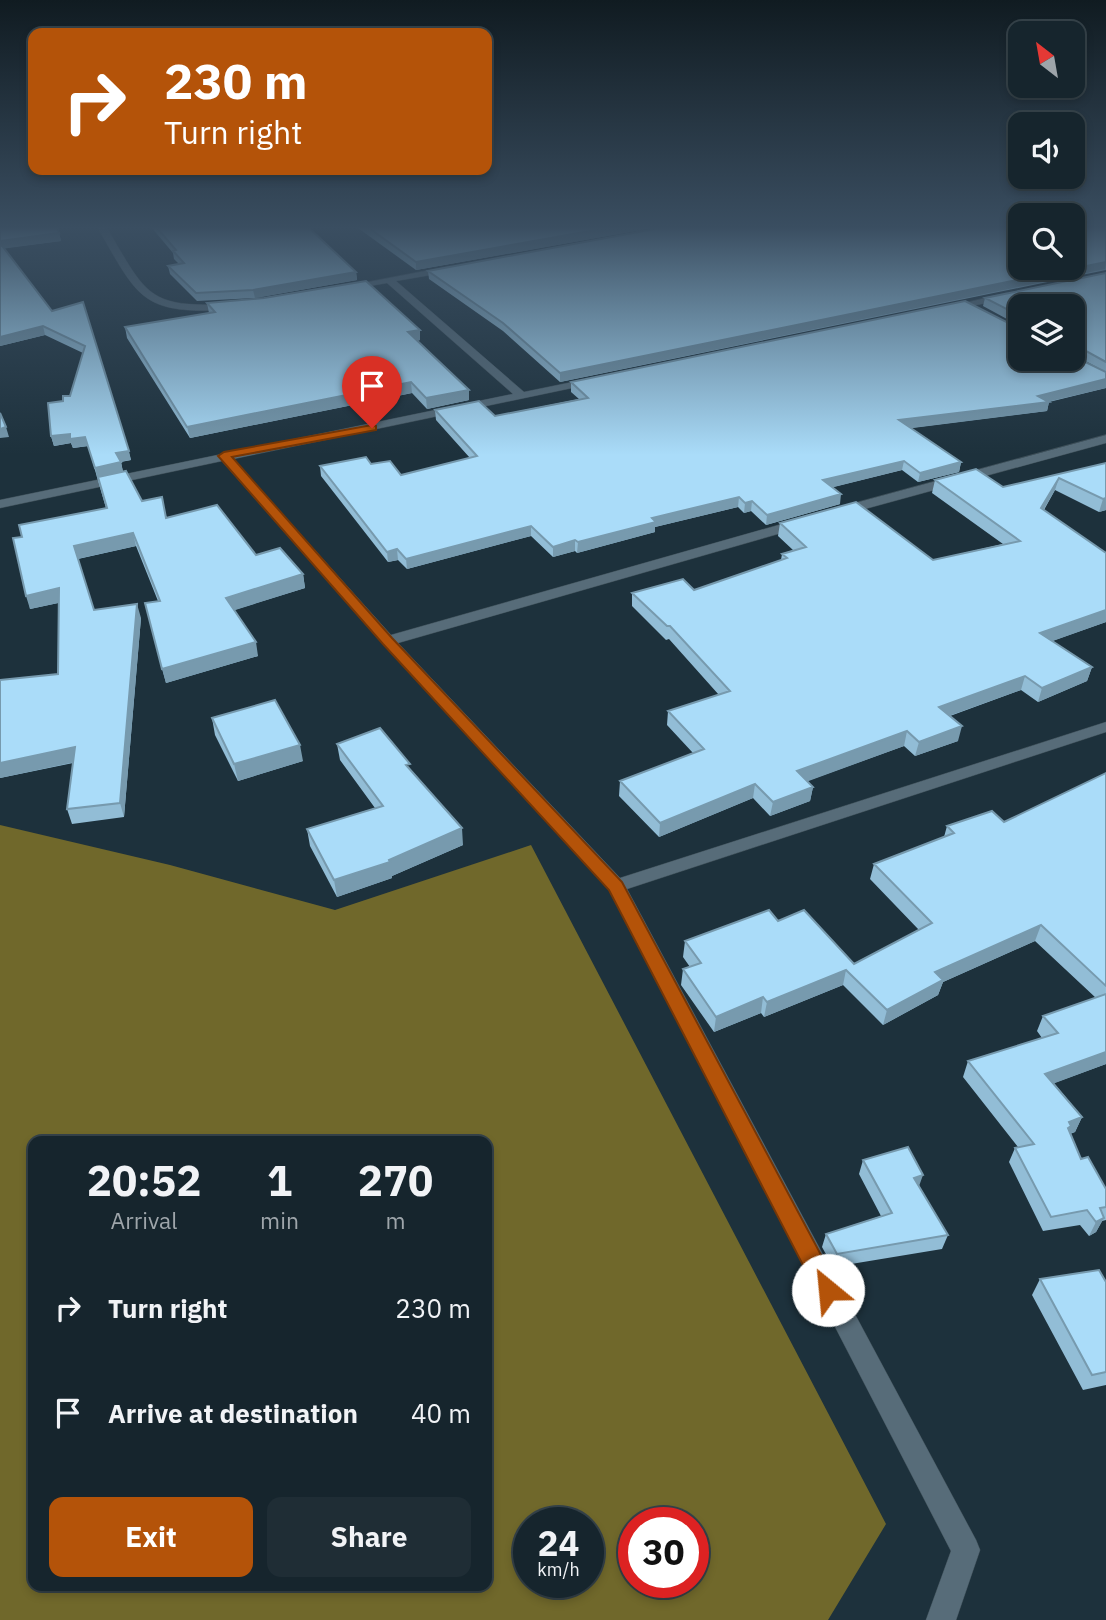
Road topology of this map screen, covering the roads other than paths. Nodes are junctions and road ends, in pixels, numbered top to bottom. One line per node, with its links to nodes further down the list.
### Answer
1 (161, 304): 4 (street)
2 (416, 304): 8 (street)
3 (965, 304): 5 (street); 6 (street)
4 (241, 306)
5 (939, 310)
6 (987, 316)
7 (600, 380): 8 (street)
8 (522, 396): 10 (street)
9 (1106, 439): 12 (street)
10 (224, 456): 11 (street); 12 (street)
11 (0, 504)
12 (388, 641): 14 (street)
13 (1106, 727): 14 (street)
14 (616, 886): 15 (street)
15 (941, 1620)

